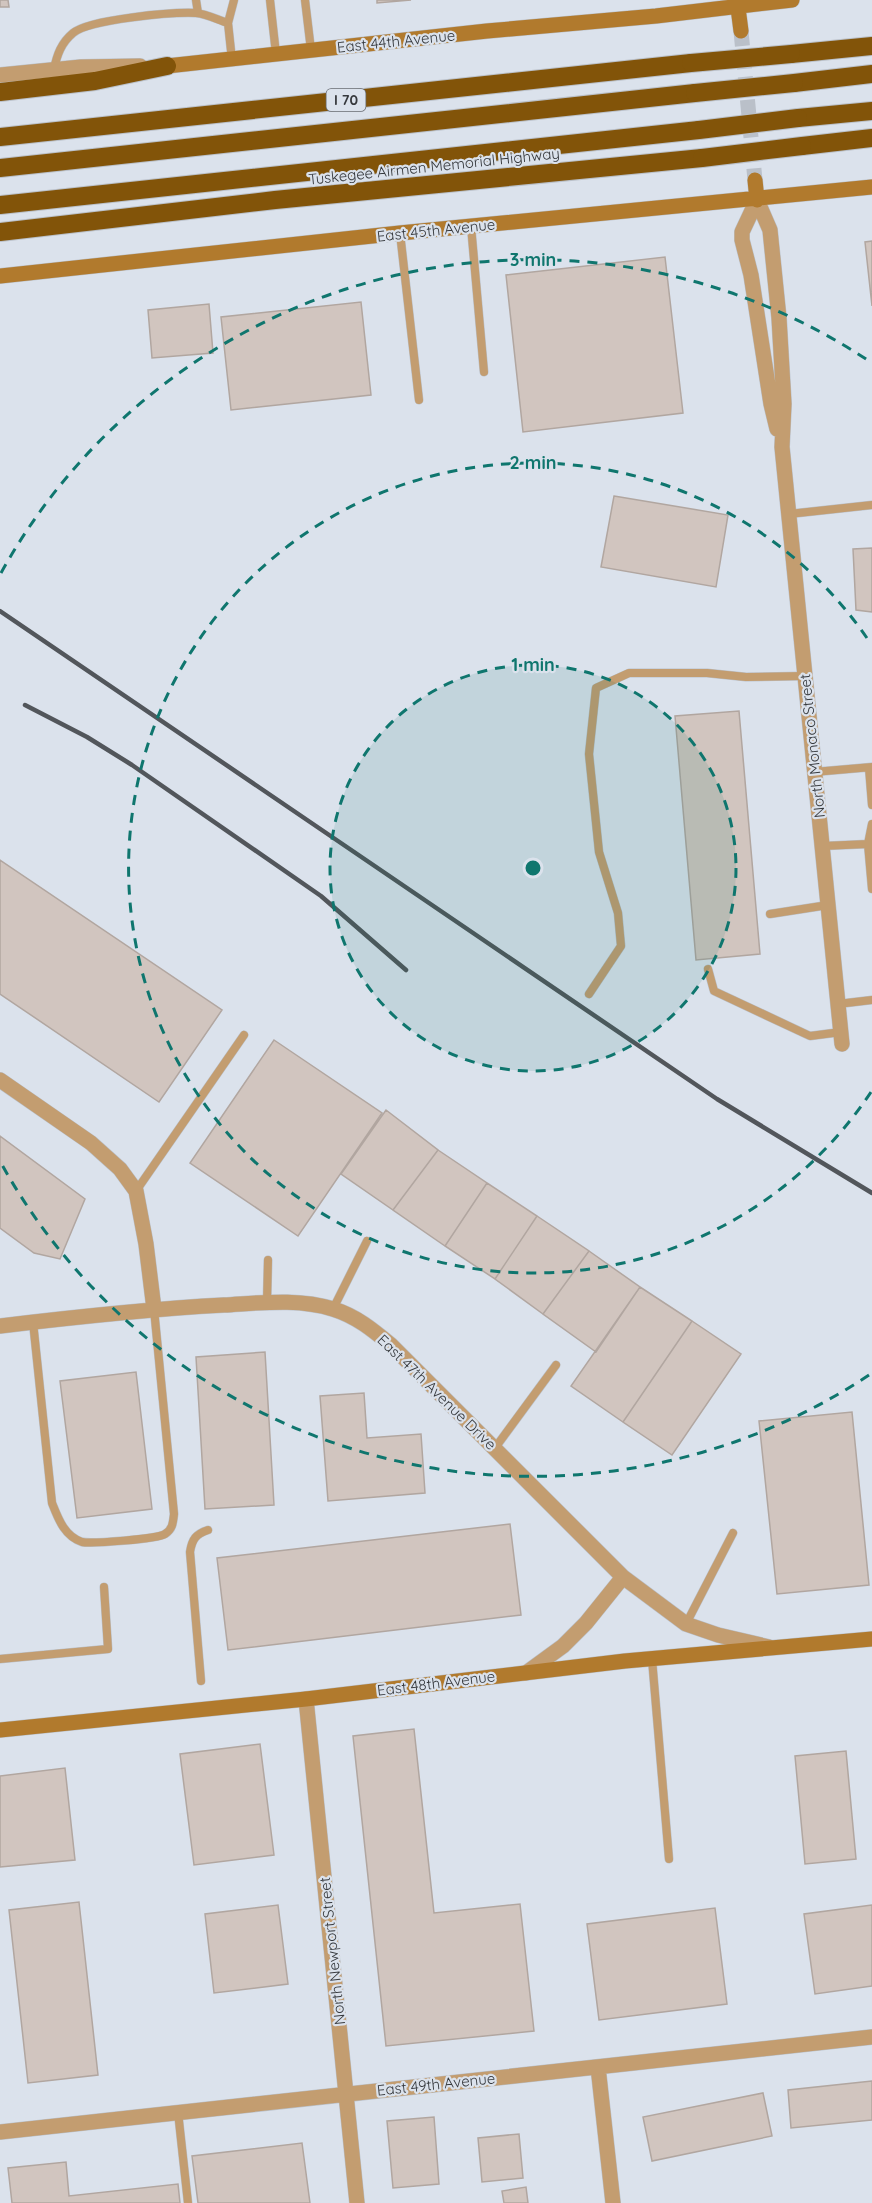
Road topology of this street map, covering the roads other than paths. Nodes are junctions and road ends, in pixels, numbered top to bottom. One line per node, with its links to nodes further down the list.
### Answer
1 (196, 0): 7 (lane)
2 (234, 0): 8 (lane)
3 (270, 0): 12 (lane)
4 (305, 0): 11 (lane)
5 (792, 0): 6 (main road, East 44th Avenue)
6 (738, 3): 9 (main road); 11 (main road, East 44th Avenue)
7 (198, 13): 8 (lane); 15 (lane)
8 (228, 23): 13 (lane)
9 (741, 31)
10 (872, 46): 20 (highway, I 70, bridge)
11 (311, 50): 12 (main road, East 44th Avenue)
12 (276, 54): 13 (main road, East 44th Avenue)
13 (232, 60): 14 (main road, East 44th Avenue)
14 (167, 66): 15 (street, East 44th Avenue); 18 (highway)
15 (54, 69): 17 (street, East 44th Avenue)
16 (872, 74): 22 (highway, bridge)
17 (0, 75)
18 (0, 92)
19 (872, 111): 26 (highway, bridge)
20 (0, 137)
21 (872, 138): 28 (highway, Tuskegee Airmen Memorial Highway, bridge)
22 (0, 168)
23 (755, 180): 25 (main road, North Monaco Street)
24 (872, 187): 25 (main road, East 45th Avenue)
25 (757, 200): 27 (main road, East 45th Avenue); 33 (street, North Monaco Street); 33 (street, North Monaco Street)
26 (0, 205)
27 (471, 226): 29 (main road, East 45th Avenue); 31 (lane)
28 (0, 232)
29 (400, 233): 30 (main road, East 45th Avenue); 32 (lane)
30 (0, 276)
31 (484, 372)
32 (419, 400)
33 (782, 447): 35 (street, North Monaco Street)
34 (872, 506): 35 (lane)
35 (789, 514): 36 (street, North Monaco Street)
36 (804, 676): 38 (street, North Monaco Street); 47 (lane)
37 (870, 768): 38 (lane); 39 (lane)
38 (814, 772): 42 (street, North Monaco Street)
39 (872, 805)
40 (872, 824): 41 (lane)
41 (868, 844): 42 (lane); 43 (lane)
42 (823, 846): 44 (street, North Monaco Street)
43 (872, 889)
44 (828, 905): 45 (lane); 49 (street, North Monaco Street)
45 (770, 914)
46 (708, 969): 51 (lane)
47 (589, 994)
48 (872, 1000): 49 (lane)
49 (838, 1004): 51 (street, North Monaco Street)
50 (244, 1035): 53 (lane)
51 (842, 1038)
52 (0, 1080): 53 (street)
53 (136, 1191): 58 (street)
54 (367, 1241): 57 (lane)
55 (268, 1260): 56 (lane)
56 (267, 1302): 57 (street, East 47th Avenue Drive); 58 (street, East 47th Avenue Drive)
57 (333, 1308): 62 (street, East 47th Avenue Drive)
58 (154, 1309): 59 (street, East 47th Avenue Drive); 59 (lane)
59 (33, 1322): 60 (street, East 47th Avenue Drive)
60 (0, 1326)
61 (556, 1365): 62 (lane)
62 (495, 1448): 65 (street, East 47th Avenue Drive)
63 (208, 1530): 73 (lane)
64 (733, 1533): 67 (lane)
65 (623, 1577): 67 (street, East 47th Avenue Drive); 72 (street)
66 (104, 1587): 70 (lane)
67 (686, 1624): 69 (street, East 47th Avenue Drive)
68 (872, 1639): 69 (main road, East 48th Avenue)
69 (775, 1649): 71 (main road, East 48th Avenue)
70 (0, 1659)
71 (652, 1659): 72 (main road, East 48th Avenue); 76 (lane)
72 (526, 1673): 74 (main road, East 48th Avenue)
73 (201, 1681)
74 (306, 1699): 75 (main road, East 48th Avenue); 79 (street, North Newport Street)
75 (0, 1730)
76 (669, 1859)
77 (872, 2037): 78 (street, East 49th Avenue)
78 (598, 2067): 79 (street, East 49th Avenue); 84 (street)
79 (346, 2094): 80 (street, East 49th Avenue); 83 (street, North Newport Street)
80 (178, 2112): 81 (street, East 49th Avenue); 82 (lane)
81 (0, 2132)
82 (188, 2203)
83 (357, 2203)
84 (613, 2203)

